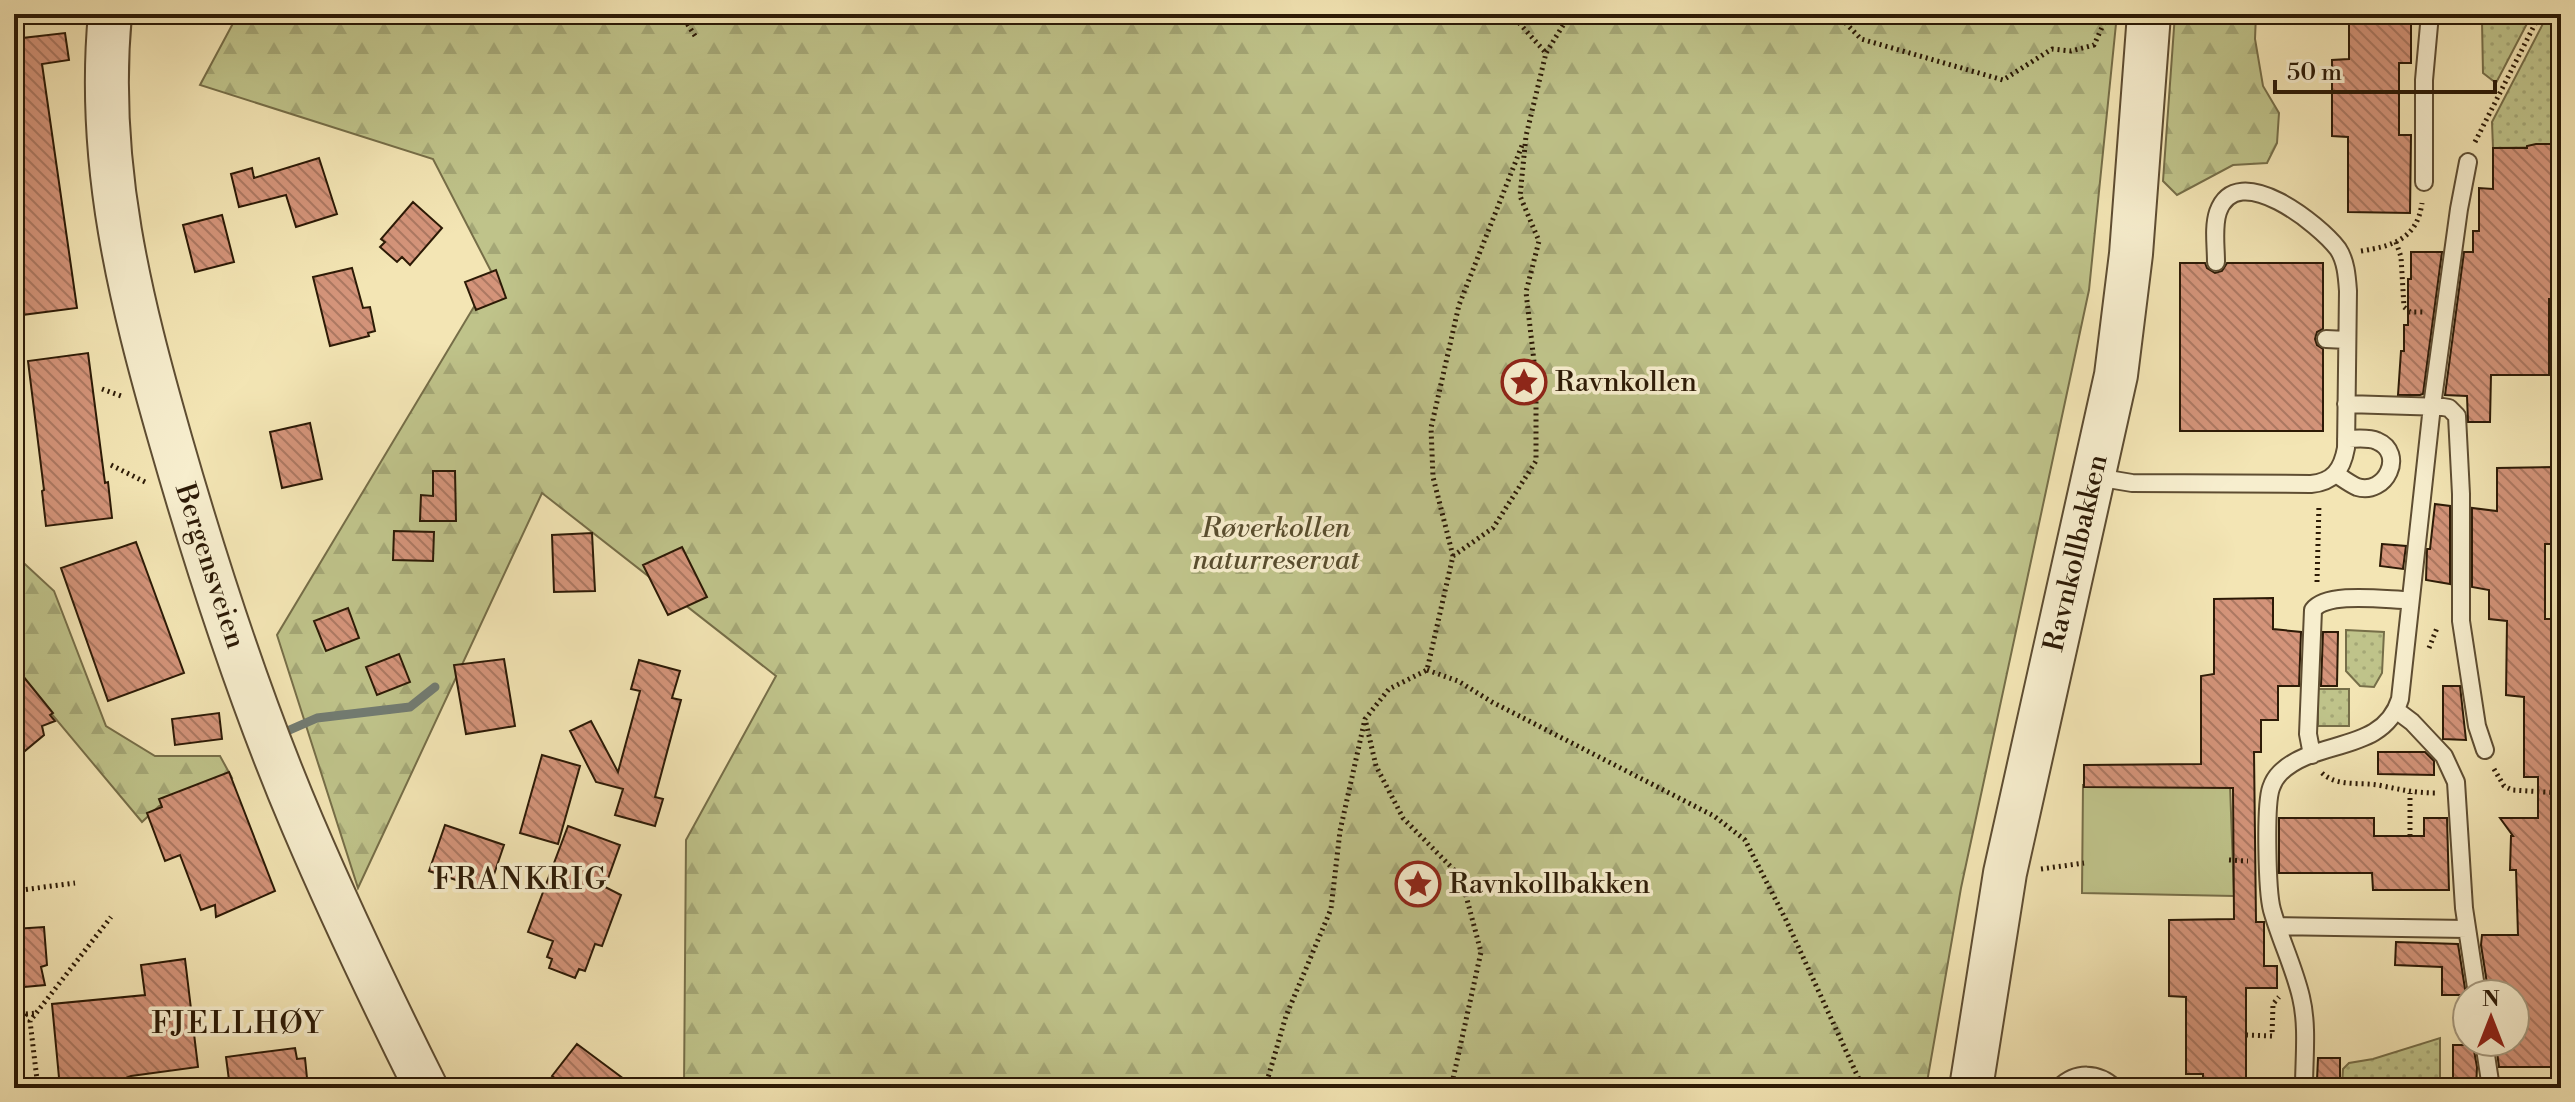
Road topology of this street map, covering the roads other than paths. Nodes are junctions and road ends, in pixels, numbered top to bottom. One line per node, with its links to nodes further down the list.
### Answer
1 (110, 14): 22 (street, Bergensveien)
2 (2149, 14): 13 (street, Ravnkollbakken)
3 (2430, 14): 5 (lane)
4 (2468, 162): 10 (lane)
5 (2424, 182)
6 (2216, 262): 8 (lane)
7 (2326, 339): 8 (lane)
8 (2347, 340): 9 (lane)
9 (2346, 404): 10 (lane); 11 (lane)
10 (2432, 406): 14 (lane); 16 (lane)
11 (2346, 439): 12 (lane); 12 (lane)
12 (2336, 474): 13 (lane)
13 (2093, 477): 23 (street, Ravnkollbakken)
14 (2410, 600): 15 (lane); 17 (lane)
15 (2396, 710): 17 (lane); 19 (lane)
16 (2485, 750)
17 (2312, 755): 18 (lane)
18 (2277, 926): 19 (lane); 26 (lane)
19 (2467, 929): 20 (lane)
20 (2475, 978)
21 (2486, 1058): 27 (lane)
22 (426, 1088)
23 (1971, 1088)
24 (2059, 1088): 25 (lane)
25 (2115, 1088)
26 (2304, 1088)
27 (2491, 1088)

